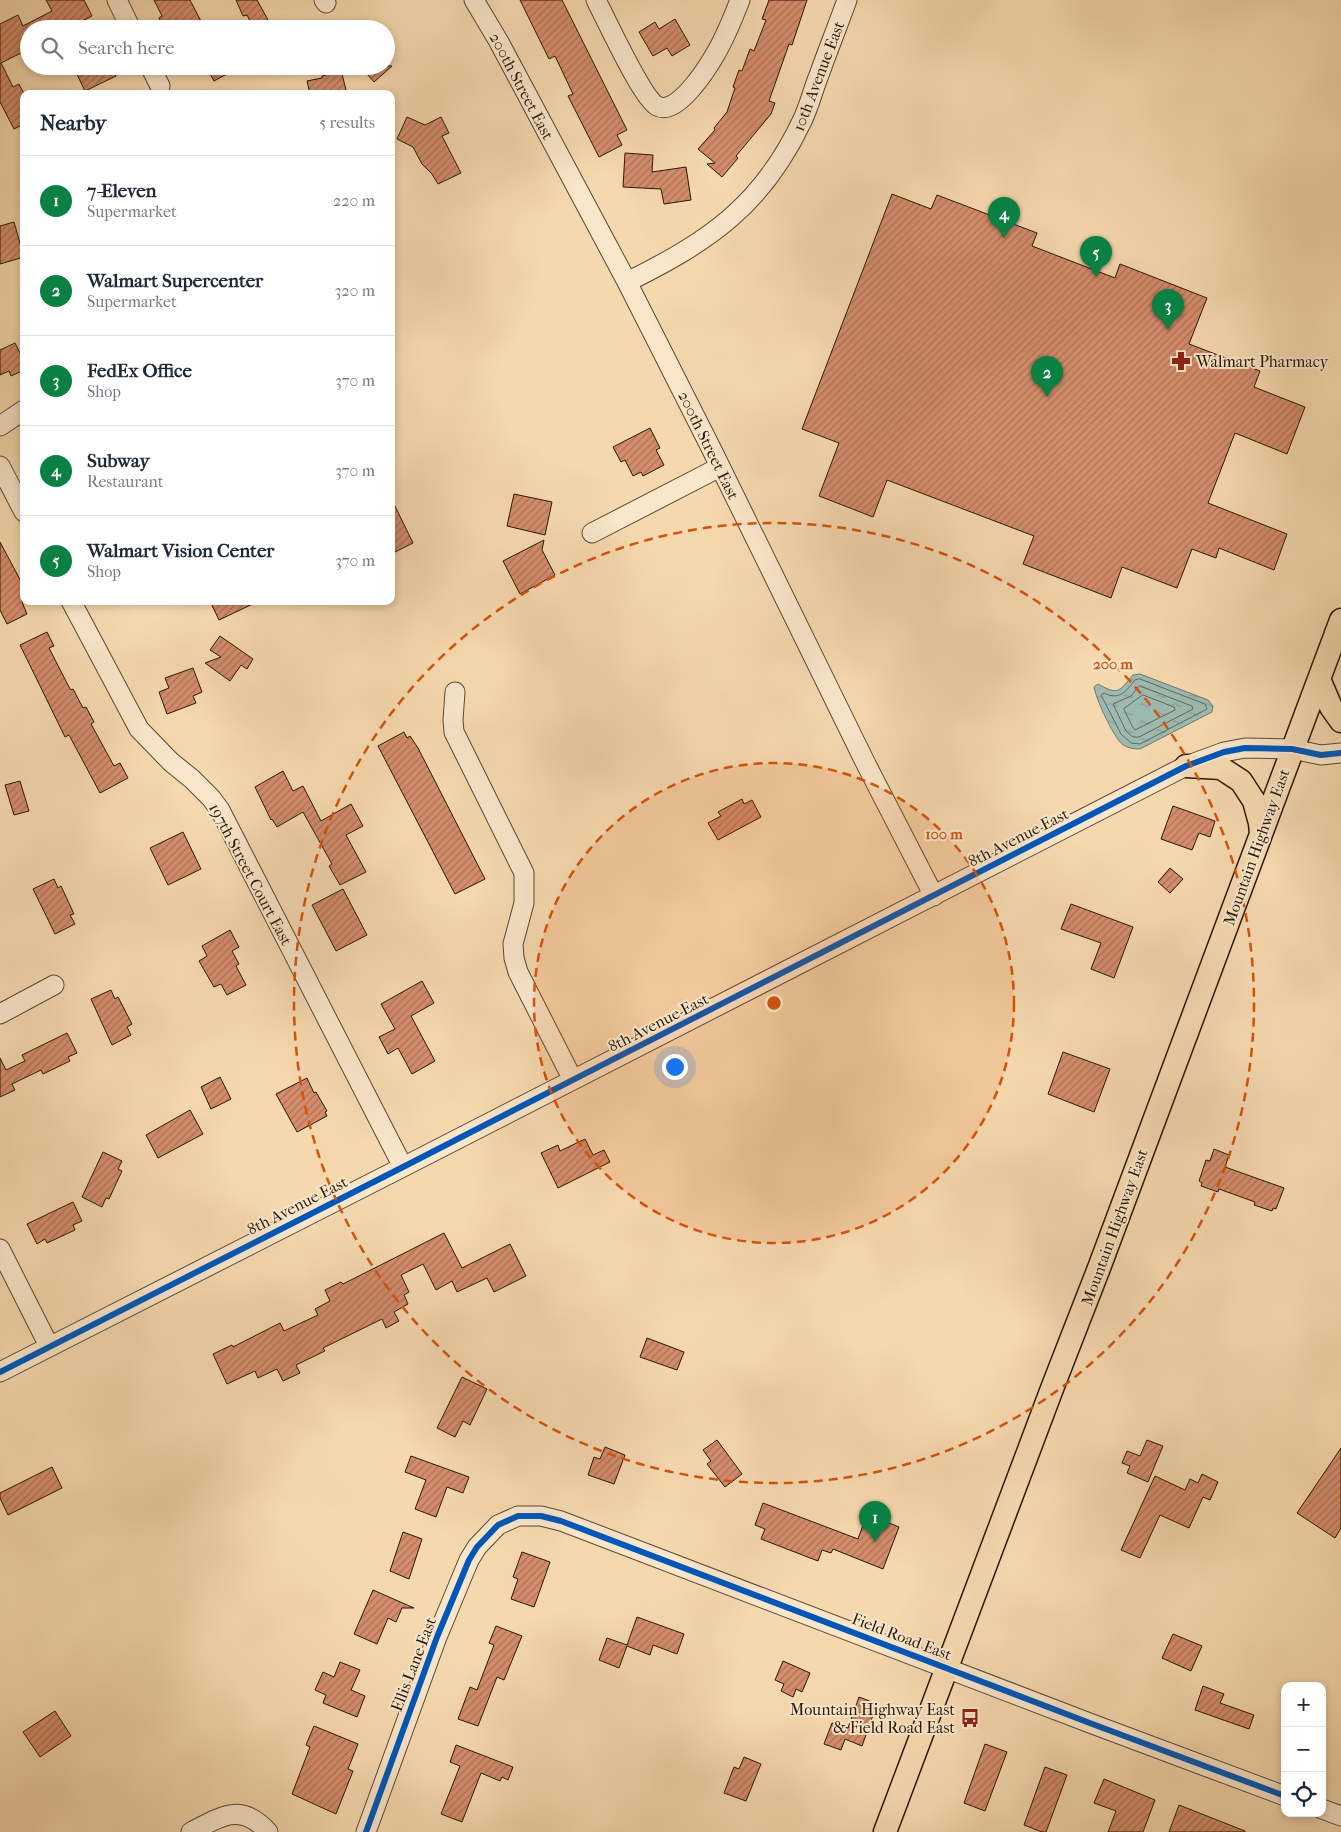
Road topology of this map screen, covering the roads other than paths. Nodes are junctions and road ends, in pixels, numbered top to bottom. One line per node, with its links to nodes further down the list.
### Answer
1 (117, 0): 6 (street)
2 (474, 0): 9 (street, 200th Street East)
3 (596, 0): 4 (street)
4 (740, 0)
5 (847, 0): 9 (street, 10th Avenue East)
6 (127, 20)
7 (154, 75): 8 (street)
8 (160, 86)
9 (627, 282): 13 (street, 200th Street East)
10 (20, 413): 11 (street)
11 (0, 426)
12 (0, 466): 14 (street)
13 (720, 467): 15 (street); 25 (street, 200th Street East)
14 (20, 504)
15 (592, 533)
16 (73, 605): 29 (street, 197th Street Court East)
17 (1341, 620): 18 (main road, Mountain Highway East)
18 (1319, 679): 20 (main road); 21 (main road, Mountain Highway East)
19 (455, 692): 28 (street)
20 (1341, 721)
21 (1292, 749): 22 (street, 8th Avenue East); 23 (street, 8th Avenue East); 24 (main road, Mountain Highway East)
22 (1341, 752)
23 (1186, 766): 24 (main road); 25 (street, 8th Avenue East)
24 (1261, 834): 34 (main road, Mountain Highway East)
25 (934, 896): 28 (street, 8th Avenue East)
26 (54, 985): 27 (street)
27 (0, 1014)
28 (574, 1080): 29 (street, 8th Avenue East)
29 (403, 1167): 31 (street, 8th Avenue East)
30 (0, 1249): 31 (street)
31 (50, 1346): 32 (street, 8th Avenue East)
32 (0, 1372)
33 (508, 1519): 34 (street, Field Road East); 40 (street, Ellis Lane East)
34 (947, 1668): 35 (street, Field Road East); 41 (main road, Mountain Highway East)
35 (1281, 1794)
36 (1326, 1810): 37 (street)
37 (1341, 1816)
38 (191, 1832): 39 (street)
39 (268, 1832)
40 (366, 1832)
41 (885, 1832)

